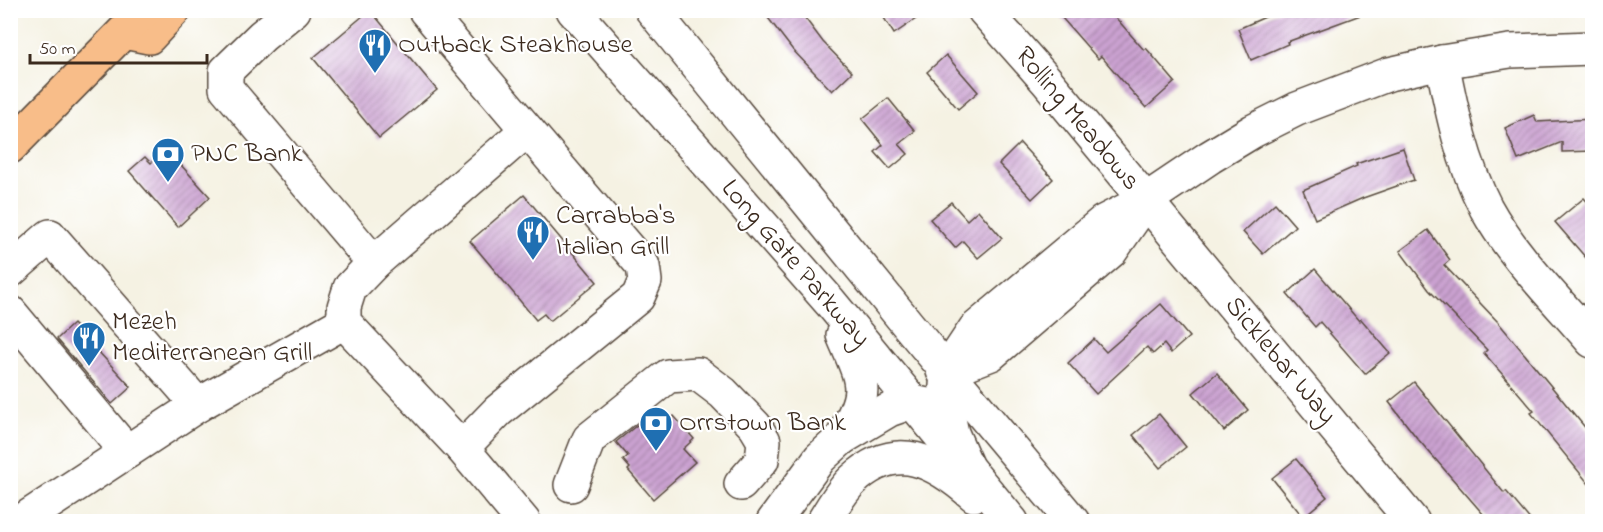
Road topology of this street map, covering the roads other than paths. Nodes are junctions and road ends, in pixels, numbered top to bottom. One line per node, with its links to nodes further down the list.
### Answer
1 (174, 10): 7 (main road)
2 (294, 10): 13 (street)
3 (425, 10): 10 (street)
4 (573, 10): 15 (street, Long Gate Parkway)
5 (652, 10): 20 (street, Long Gate Parkway)
6 (984, 10): 12 (street, Rolling Meadows)
7 (135, 21): 11 (main road)
8 (1593, 48): 9 (street)
9 (1442, 62): 12 (street); 18 (street)
10 (526, 130): 13 (street); 26 (street)
11 (10, 147)
12 (1146, 200): 20 (street); 39 (street, Sicklebar Way)
13 (374, 263): 17 (street)
14 (10, 271): 22 (street)
15 (830, 302): 19 (street, Long Gate Parkway); 25 (street)
16 (10, 312): 27 (street)
17 (344, 322): 22 (street); 26 (street)
18 (1593, 341)
19 (867, 348): 20 (street); 21 (street, Long Gate Parkway)
20 (931, 369): 21 (street); 23 (street); 24 (street, Long Gate Parkway)
21 (912, 402): 23 (street); 25 (street); 28 (street, Long Gate Parkway); 29 (street)
22 (198, 405): 27 (street)
23 (947, 410): 24 (street); 28 (street)
24 (1002, 436): 38 (street, Long Gate Parkway)
25 (842, 438): 34 (street)
26 (462, 447): 33 (street)
27 (127, 452): 32 (street)
28 (966, 465): 37 (street, Long Gate Parkway)
29 (853, 480): 35 (street); 36 (street)
30 (741, 484): 31 (street)
31 (571, 485)
32 (20, 522)
33 (524, 522)
34 (773, 522)
35 (823, 522)
36 (1006, 522)
37 (1012, 522)
38 (1072, 522)
39 (1413, 522)

